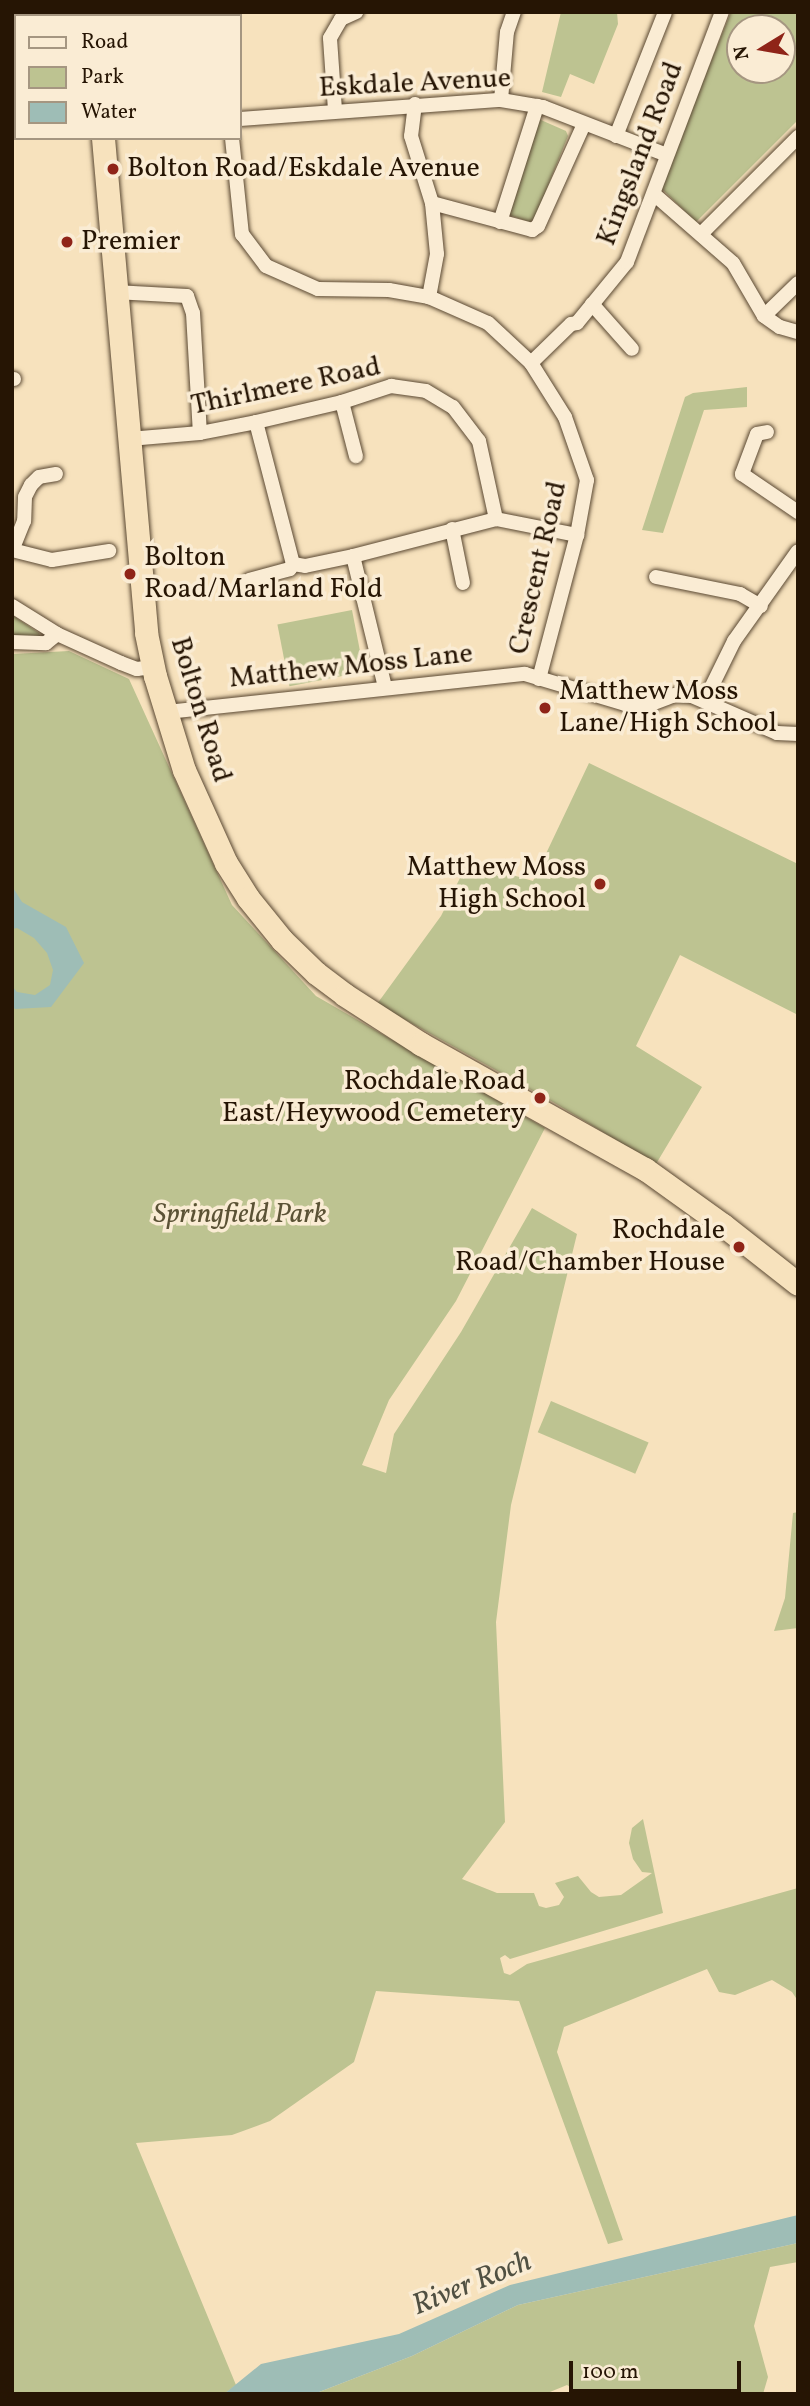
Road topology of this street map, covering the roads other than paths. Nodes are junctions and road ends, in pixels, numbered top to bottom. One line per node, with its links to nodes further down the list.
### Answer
1 (356, 12): 8 (street)
2 (514, 12): 5 (street)
3 (665, 12): 11 (street)
4 (722, 12): 15 (street, Kingsland Road)
5 (501, 100): 6 (street, Eskdale Avenue); 7 (street, Eskdale Avenue)
6 (415, 104): 8 (street, Eskdale Avenue); 17 (street)
7 (537, 106): 10 (street, Eskdale Avenue); 18 (street)
8 (335, 110): 9 (street, Eskdale Avenue)
9 (242, 119)
10 (584, 124): 11 (street, Eskdale Avenue); 18 (street)
11 (617, 136): 15 (street, Eskdale Avenue)
12 (798, 137): 19 (street)
13 (103, 140): 21 (highway, Bolton Road)
14 (232, 140): 22 (street, Crescent Road)
15 (667, 155): 16 (street, Kingsland Road)
16 (655, 195): 19 (street); 23 (street, Kingsland Road)
17 (432, 203): 18 (street); 22 (street)
18 (500, 222)
19 (702, 233): 24 (street)
20 (798, 283): 24 (street)
21 (115, 292): 31 (street); 32 (highway, Bolton Road)
22 (429, 297): 27 (street, Crescent Road)
23 (592, 304): 26 (street); 27 (street, Kingsland Road)
24 (764, 316): 25 (street)
25 (798, 332)
26 (632, 349)
27 (531, 363): 38 (street, Crescent Road)
28 (342, 402): 29 (street, Thirlmere Road); 33 (street); 36 (street, Thirlmere Road)
29 (257, 422): 31 (street, Thirlmere Road); 43 (street)
30 (767, 432): 35 (street)
31 (200, 433): 32 (street, Thirlmere Road)
32 (129, 439): 51 (highway, Bolton Road)
33 (356, 456)
34 (48, 473): 39 (street)
35 (798, 512)
36 (496, 519): 37 (street); 38 (street)
37 (452, 529): 42 (street); 46 (street)
38 (577, 535): 52 (street, Crescent Road)
39 (12, 550): 40 (street)
40 (109, 551)
41 (798, 551): 48 (street)
42 (353, 556): 43 (street); 53 (street)
43 (293, 564): 45 (street)
44 (656, 577): 48 (street)
45 (249, 580)
46 (463, 583)
47 (12, 606): 49 (street)
48 (761, 606): 54 (street)
49 (57, 634): 50 (street); 51 (street)
50 (12, 642)
51 (153, 667): 55 (highway, Bolton Road)
52 (539, 679): 53 (street, Matthew Moss Lane); 54 (street, Matthew Moss Lane)
53 (385, 687): 55 (street, Matthew Moss Lane)
54 (705, 699): 56 (street)
55 (167, 712): 57 (highway, Bolton Road)
56 (798, 734)
57 (798, 1284)

